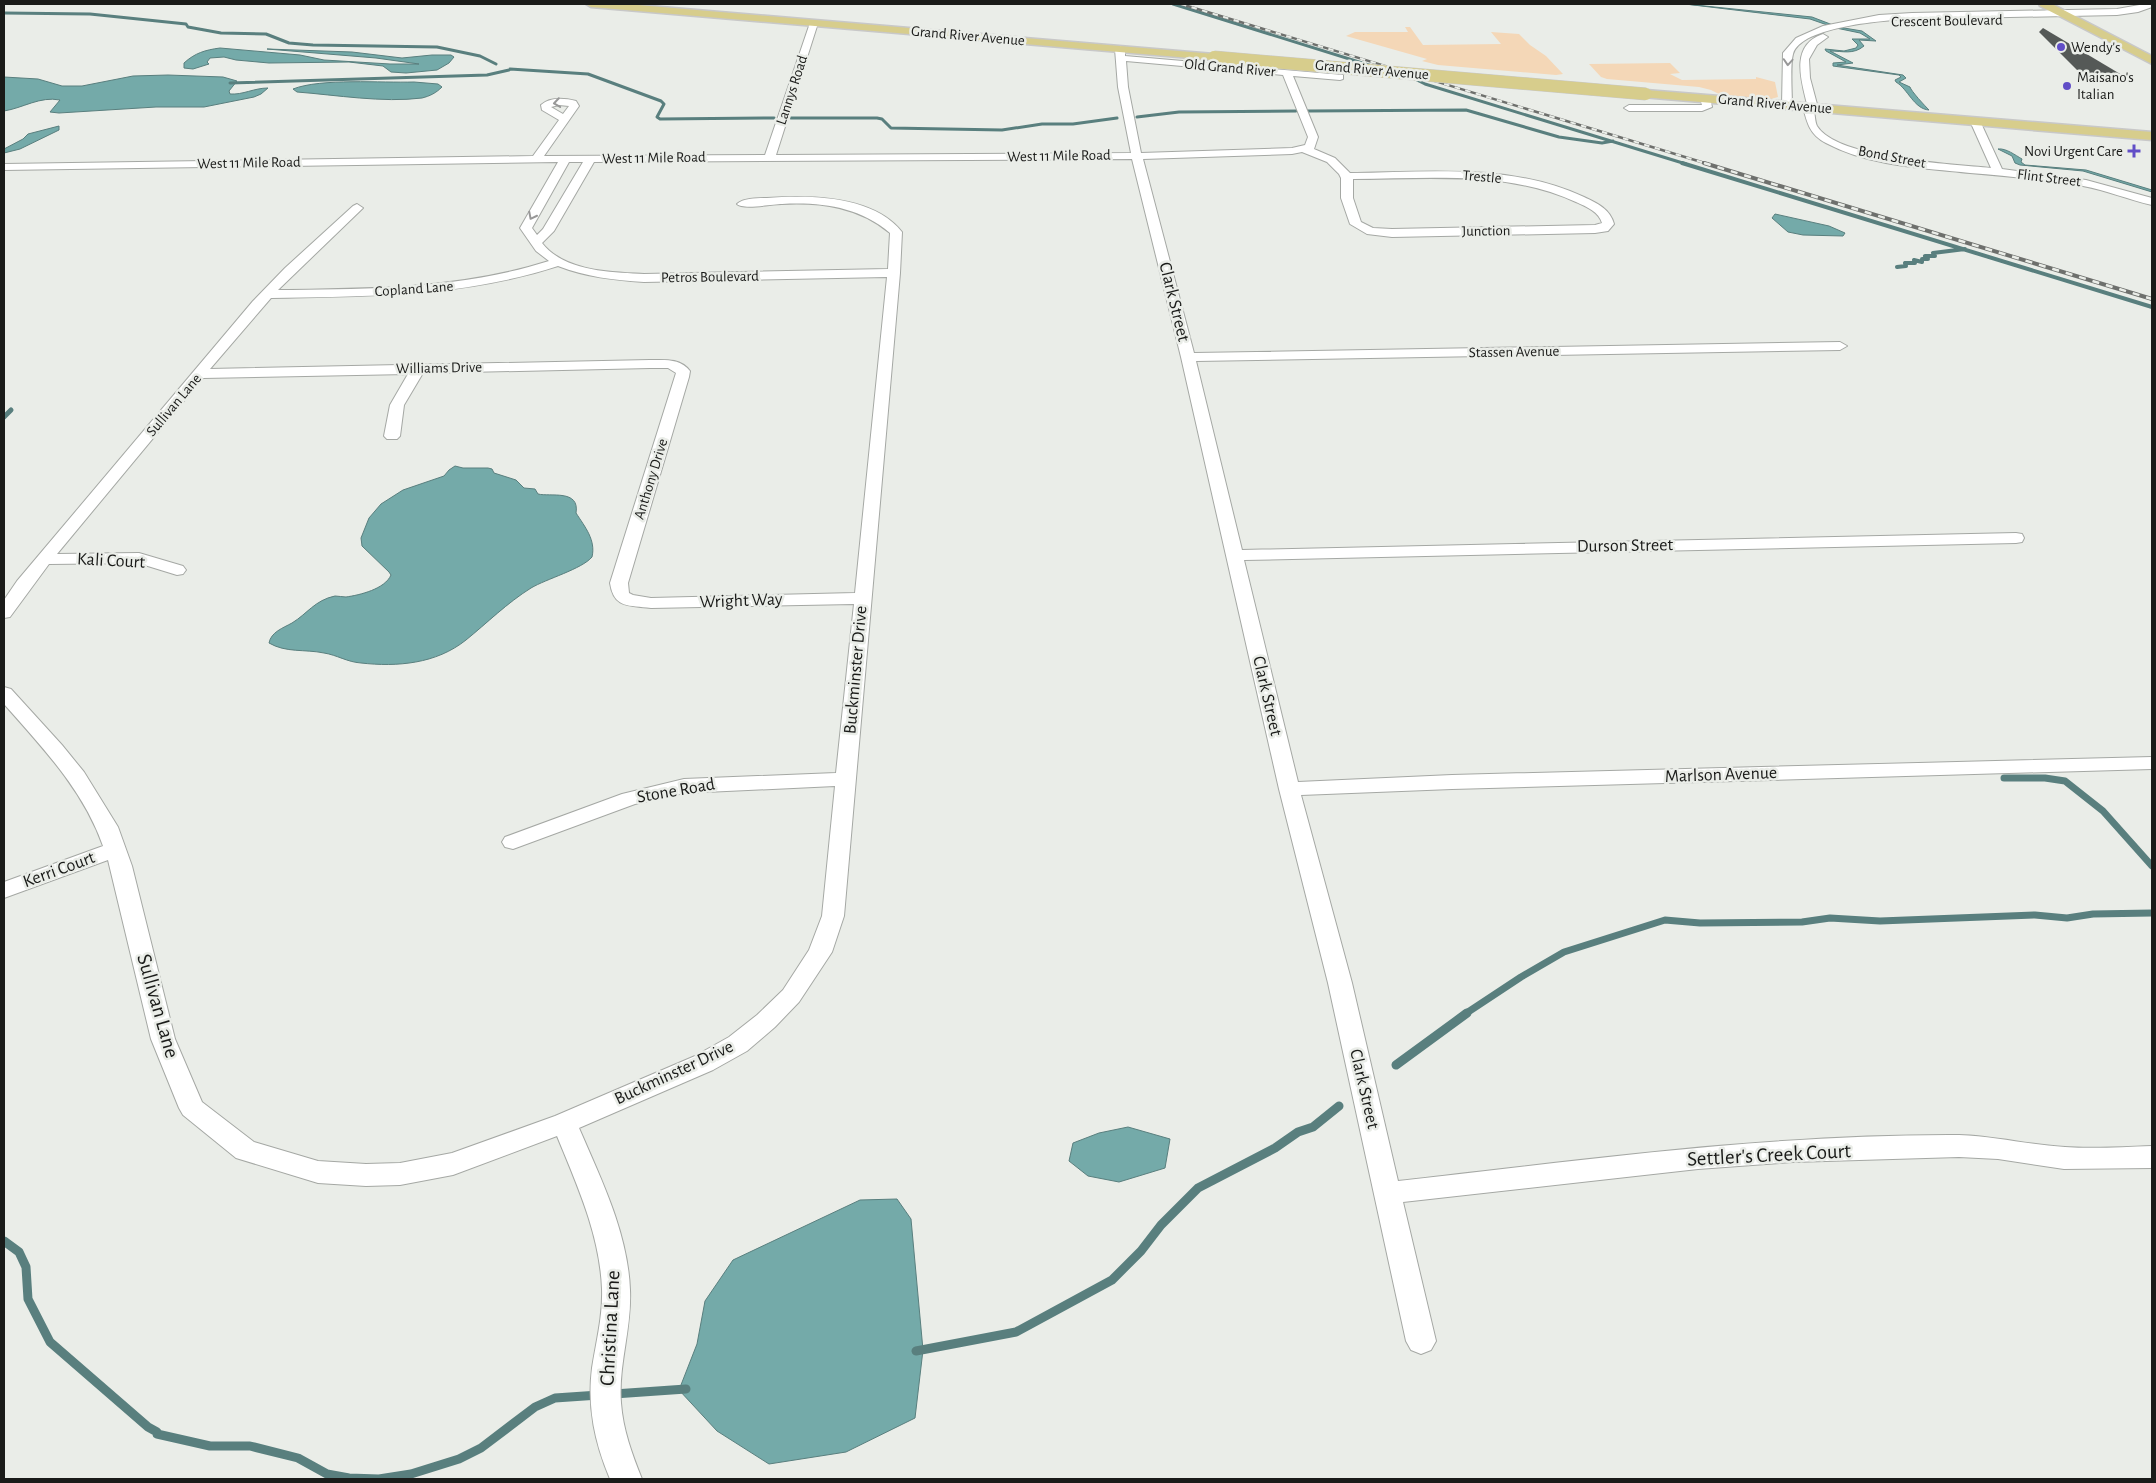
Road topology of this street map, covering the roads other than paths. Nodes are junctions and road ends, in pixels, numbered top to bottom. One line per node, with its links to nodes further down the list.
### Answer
1 (591, 4): 6 (main road, Grand River Avenue)
2 (2044, 4): 4 (main road)
3 (2151, 9): 4 (street, Crescent Boulevard); 5 (street, Crescent Boulevard)
4 (2063, 14): 5 (main road); 12 (street, Crescent Boulevard, one-way to 12)
5 (2073, 19): 8 (main road); 14 (street, Crescent Boulevard)
6 (814, 23): 7 (main road, Grand River Avenue); 20 (street, Lannys Road)
7 (1120, 54): 9 (street, Old Grand River); 11 (main road, Grand River Avenue, bridge); 19 (street, Clark Street)
8 (2152, 60)
9 (1287, 73): 10 (street, Old Grand River); 18 (street)
10 (1340, 77)
11 (1705, 98): 12 (main road, Grand River Avenue); 13 (street)
12 (1788, 105): 14 (main road, Grand River Avenue)
13 (1629, 108)
14 (1810, 108): 16 (main road, Grand River Avenue); 25 (street, Bond Street)
15 (564, 119): 23 (street)
16 (1975, 121): 17 (main road, Grand River Avenue); 25 (street, Flint Street)
17 (2152, 136)
18 (1304, 149): 19 (street, West 11 Mile Road); 26 (street)
19 (1137, 156): 20 (street, West 11 Mile Road); 38 (street, Clark Street)
20 (770, 157): 22 (street, West 11 Mile Road)
21 (565, 159): 22 (street, West 11 Mile Road); 23 (street, West 11 Mile Road); 27 (street, Petros Boulevard)
22 (590, 159): 28 (street)
23 (536, 160): 24 (street, West 11 Mile Road)
24 (4, 167)
25 (1998, 172): 29 (street, Flint Street)
26 (1346, 176): 32 (street, Trestle); 32 (street, Junction)
27 (542, 196): 28 (street); 33 (street, Petros Boulevard, one-way to 33)
28 (569, 196): 33 (street)
29 (2152, 202)
30 (743, 204): 35 (street, Buckminster Drive)
31 (357, 208): 36 (street, Sullivan Lane)
32 (1607, 221)
33 (537, 241): 34 (street, Petros Boulevard)
34 (558, 262): 35 (street, Petros Boulevard); 36 (street, Copland Lane)
35 (894, 273): 48 (street, Buckminster Drive)
36 (267, 294): 41 (street, Sullivan Lane)
37 (1840, 346): 38 (street, Stassen Avenue)
38 (1188, 357): 44 (street, Clark Street)
39 (677, 366): 40 (street, Williams Drive); 47 (street, Anthony Drive)
40 (418, 369): 41 (street, Williams Drive); 42 (street)
41 (200, 374): 45 (street, Sullivan Lane)
42 (392, 436)
43 (2016, 538): 44 (street, Durson Street)
44 (1234, 555): 53 (street, Clark Street)
45 (44, 559): 46 (street, Kali Court); 49 (street, Sullivan Lane)
46 (177, 570)
47 (621, 595): 48 (street, Wright Way)
48 (863, 598): 52 (street, Buckminster Drive)
49 (4, 613)
50 (4, 693): 55 (street, Sullivan Lane)
51 (2152, 763): 53 (street, Marlson Avenue)
52 (846, 779): 54 (street, Stone Road); 57 (street, Buckminster Drive)
53 (1289, 789): 59 (street, Clark Street)
54 (513, 842)
55 (114, 850): 56 (street, Kerri Court); 57 (street, Sullivan Lane)
56 (4, 890)
57 (564, 1123): 61 (street, Christina Lane)
58 (2152, 1157): 59 (street, Settler's Creek Court)
59 (1387, 1193): 60 (street, Clark Street)
60 (1422, 1341)
61 (626, 1479)

